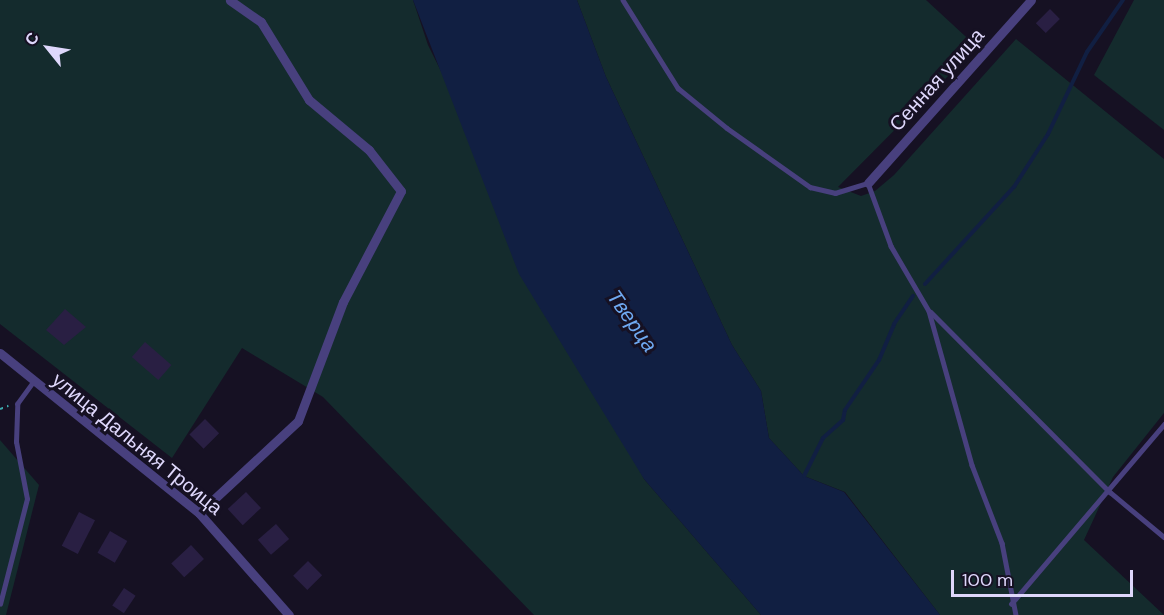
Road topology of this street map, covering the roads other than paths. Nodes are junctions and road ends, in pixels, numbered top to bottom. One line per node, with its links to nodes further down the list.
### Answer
1 (230, 0): 10 (street)
2 (623, 0): 4 (lane)
3 (1031, 0): 4 (street, Сенная улица)
4 (867, 183): 5 (lane)
5 (929, 311): 9 (lane); 13 (lane)
6 (0, 353): 7 (street, улица Дальняя Троица)
7 (33, 382): 10 (street, улица Дальняя Троица); 12 (lane)
8 (1164, 424): 9 (lane)
9 (1110, 492): 11 (lane); 13 (lane)
10 (200, 513): 14 (street, улица Дальняя Троица)
11 (1164, 537)
12 (0, 604)
13 (1011, 604): 15 (lane)
14 (289, 615)
15 (1016, 615)

